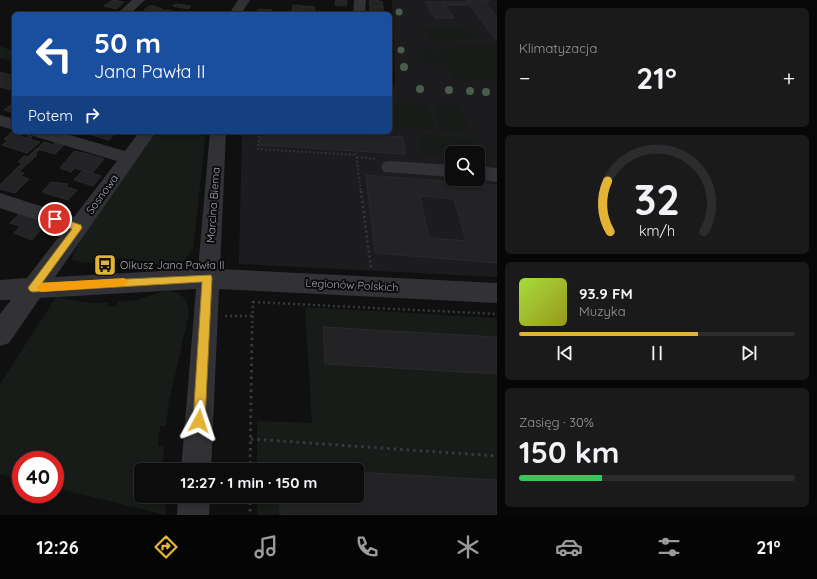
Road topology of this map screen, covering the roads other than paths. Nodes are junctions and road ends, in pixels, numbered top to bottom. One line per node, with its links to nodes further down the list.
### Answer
1 (139, 0): 4 (street)
2 (244, 0): 5 (street)
3 (360, 0): 6 (street)
4 (125, 12)
5 (236, 12)
6 (359, 12)
7 (0, 120): 8 (street)
8 (12, 124)
9 (46, 134): 12 (street)
10 (147, 134): 12 (street, Sosnowa)
11 (218, 134): 19 (street, Marcina Biema)
12 (129, 158): 18 (street, Sosnowa)
13 (390, 167): 14 (street)
14 (445, 171)
15 (485, 174): 16 (street)
16 (497, 175)
17 (0, 200): 18 (street)
18 (78, 228): 20 (street, Sosnowa)
19 (208, 278): 20 (street, Legionów Polskich); 22 (street, Legionów Polskich); 24 (street, Marcina Biema)
20 (33, 288): 21 (street, Legionów Polskich); 23 (street, Sosnowa)
21 (0, 290)
22 (497, 293)
23 (0, 334)
24 (196, 463)
25 (194, 503): 26 (street)
26 (193, 515)

